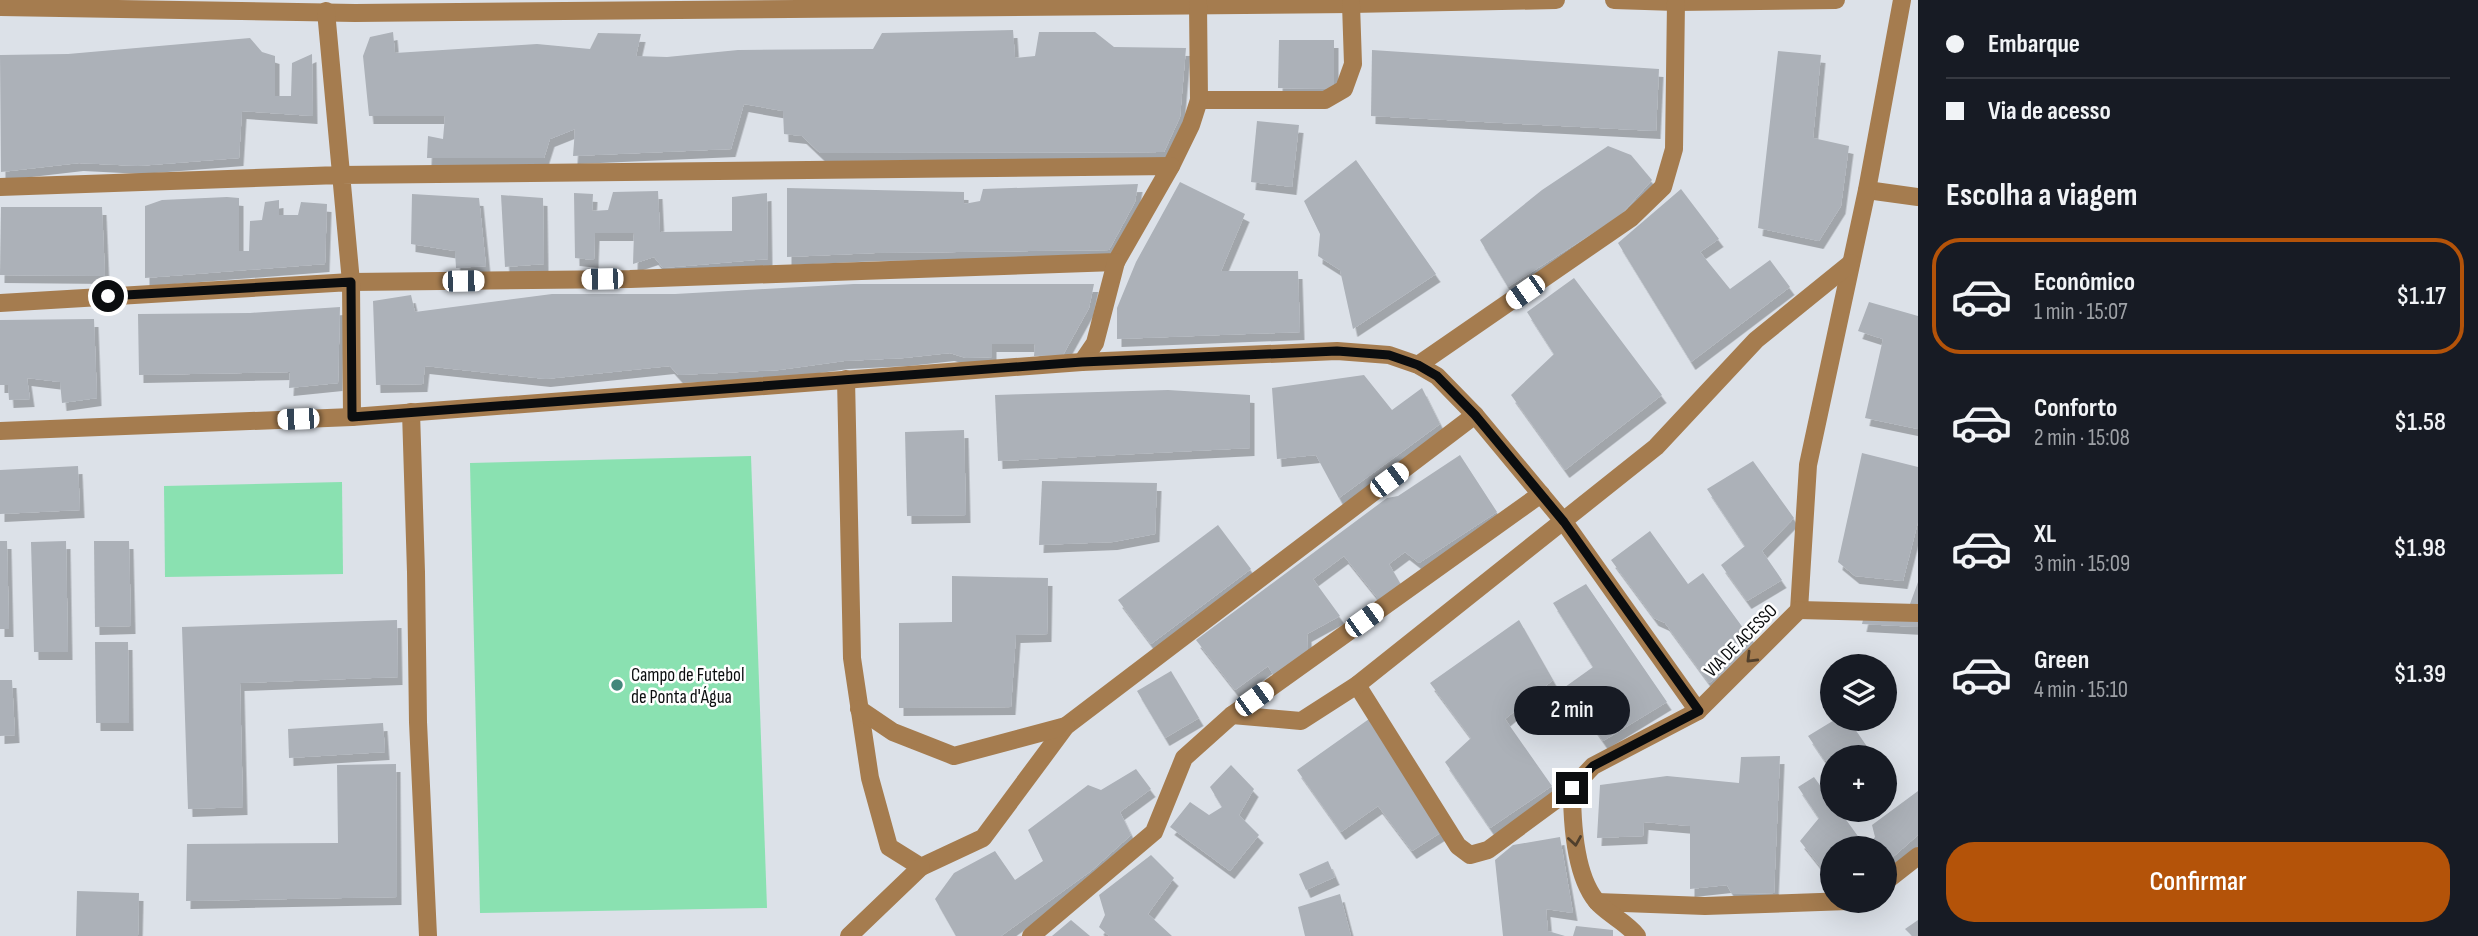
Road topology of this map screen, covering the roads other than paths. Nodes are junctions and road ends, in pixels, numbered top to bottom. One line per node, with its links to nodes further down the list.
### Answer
1 (1556, 0): 8 (street)
2 (1614, 0): 6 (street)
3 (1836, 0): 6 (street)
4 (1902, 0): 16 (street)
5 (1136, 2): 7 (street); 9 (street)
6 (1676, 2): 23 (street)
7 (1198, 4): 8 (street); 12 (street)
8 (1351, 4): 12 (street)
9 (355, 6): 11 (street)
10 (0, 7): 11 (street)
11 (326, 11): 14 (street)
12 (1199, 100): 13 (street)
13 (1171, 166): 14 (street); 18 (street)
14 (340, 175): 15 (street); 20 (street)
15 (0, 187)
16 (1867, 190): 17 (street); 19 (street)
17 (1918, 197)
18 (1116, 262): 20 (street); 22 (street)
19 (1850, 263): 30 (street); 31 (street)
20 (351, 282): 21 (street); 27 (street)
21 (0, 303)
22 (1082, 362): 23 (street); 24 (street)
23 (1418, 365): 26 (street)
24 (846, 379): 25 (street); 34 (street)
25 (411, 412): 27 (street); 44 (street)
26 (1475, 415): 29 (street); 37 (street)
27 (352, 417): 28 (street)
28 (0, 431)
29 (1541, 494): 30 (street); 36 (street)
30 (1564, 522): 33 (street); 35 (street)
31 (1799, 610): 32 (street); 35 (street, VIA DE ACESSO, one-way to 35)
32 (1918, 613)
33 (1357, 685): 36 (street); 38 (street, VIA DE ACESSO)
34 (859, 709): 37 (street); 40 (street)
35 (1699, 711): 38 (street, VIA DE ACESSO)
36 (1232, 715): 46 (street)
37 (1066, 726): 40 (street)
38 (1572, 788): 42 (street, one-way to 42)
39 (1918, 856): 41 (street)
40 (921, 867): 45 (street)
41 (1897, 872)
42 (1597, 902): 43 (street); 47 (street)
43 (1820, 902)
44 (427, 928)
45 (849, 936)
46 (1031, 936)
47 (1637, 936)

